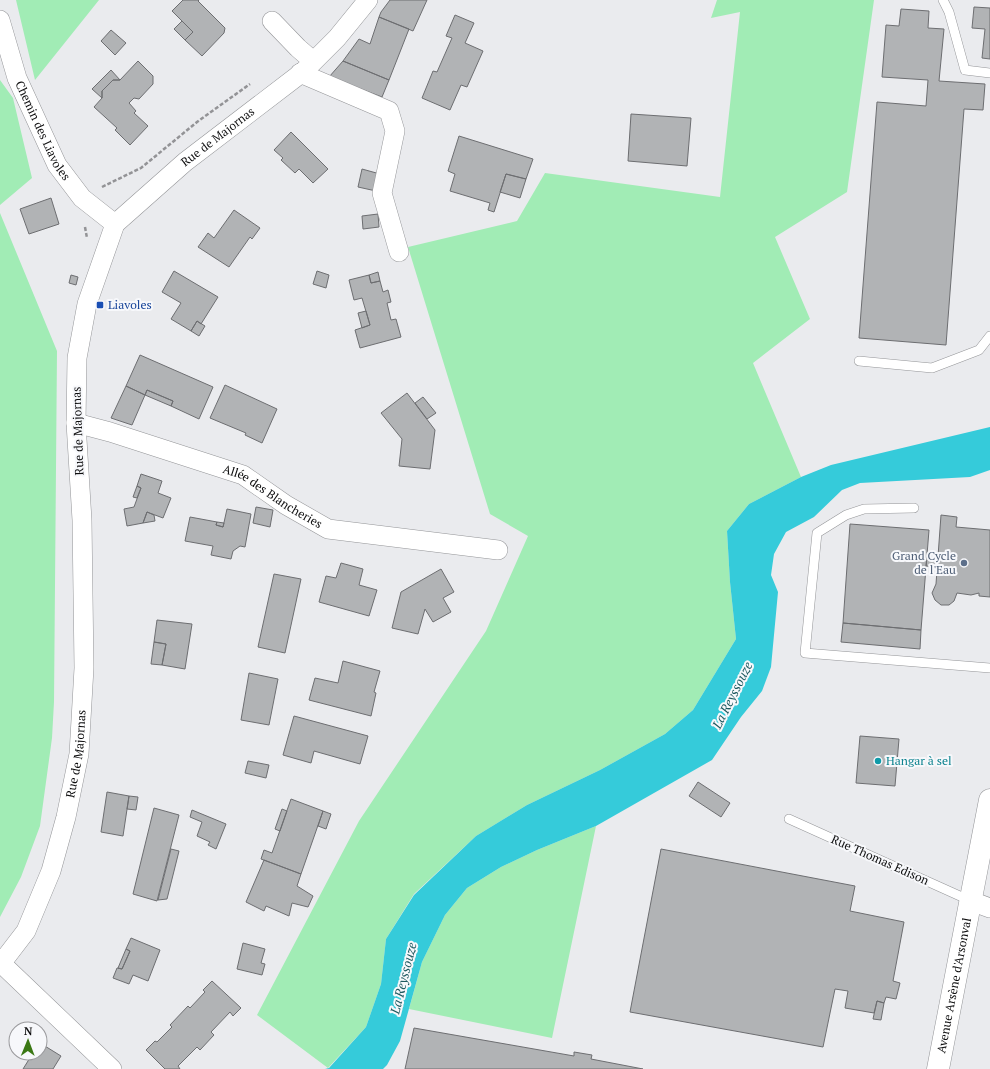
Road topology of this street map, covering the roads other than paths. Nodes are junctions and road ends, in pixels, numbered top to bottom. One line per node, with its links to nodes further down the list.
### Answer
1 (368, 0): 5 (street, Rue de Majornas)
2 (943, 0): 7 (lane)
3 (0, 20): 8 (street, Chemin des Liavoles)
4 (272, 20): 5 (street)
5 (314, 61): 6 (street, Rue de Majornas)
6 (300, 73): 8 (street, Rue de Majornas); 9 (street)
7 (990, 73)
8 (115, 224): 12 (street, Rue de Majornas)
9 (399, 252)
10 (990, 336): 11 (lane)
11 (859, 360)
12 (76, 423): 14 (street, Allée des Blancheries); 19 (street, Rue de Majornas)
13 (914, 508): 15 (lane)
14 (498, 550)
15 (990, 668)
16 (990, 800): 18 (street, Avenue Arsène d'Arsonval)
17 (789, 819): 18 (lane, Rue Thomas Edison)
18 (980, 904): 21 (street, Avenue Arsène d'Arsonval)
19 (1, 965): 20 (street)
20 (112, 1069)
21 (938, 1069)

